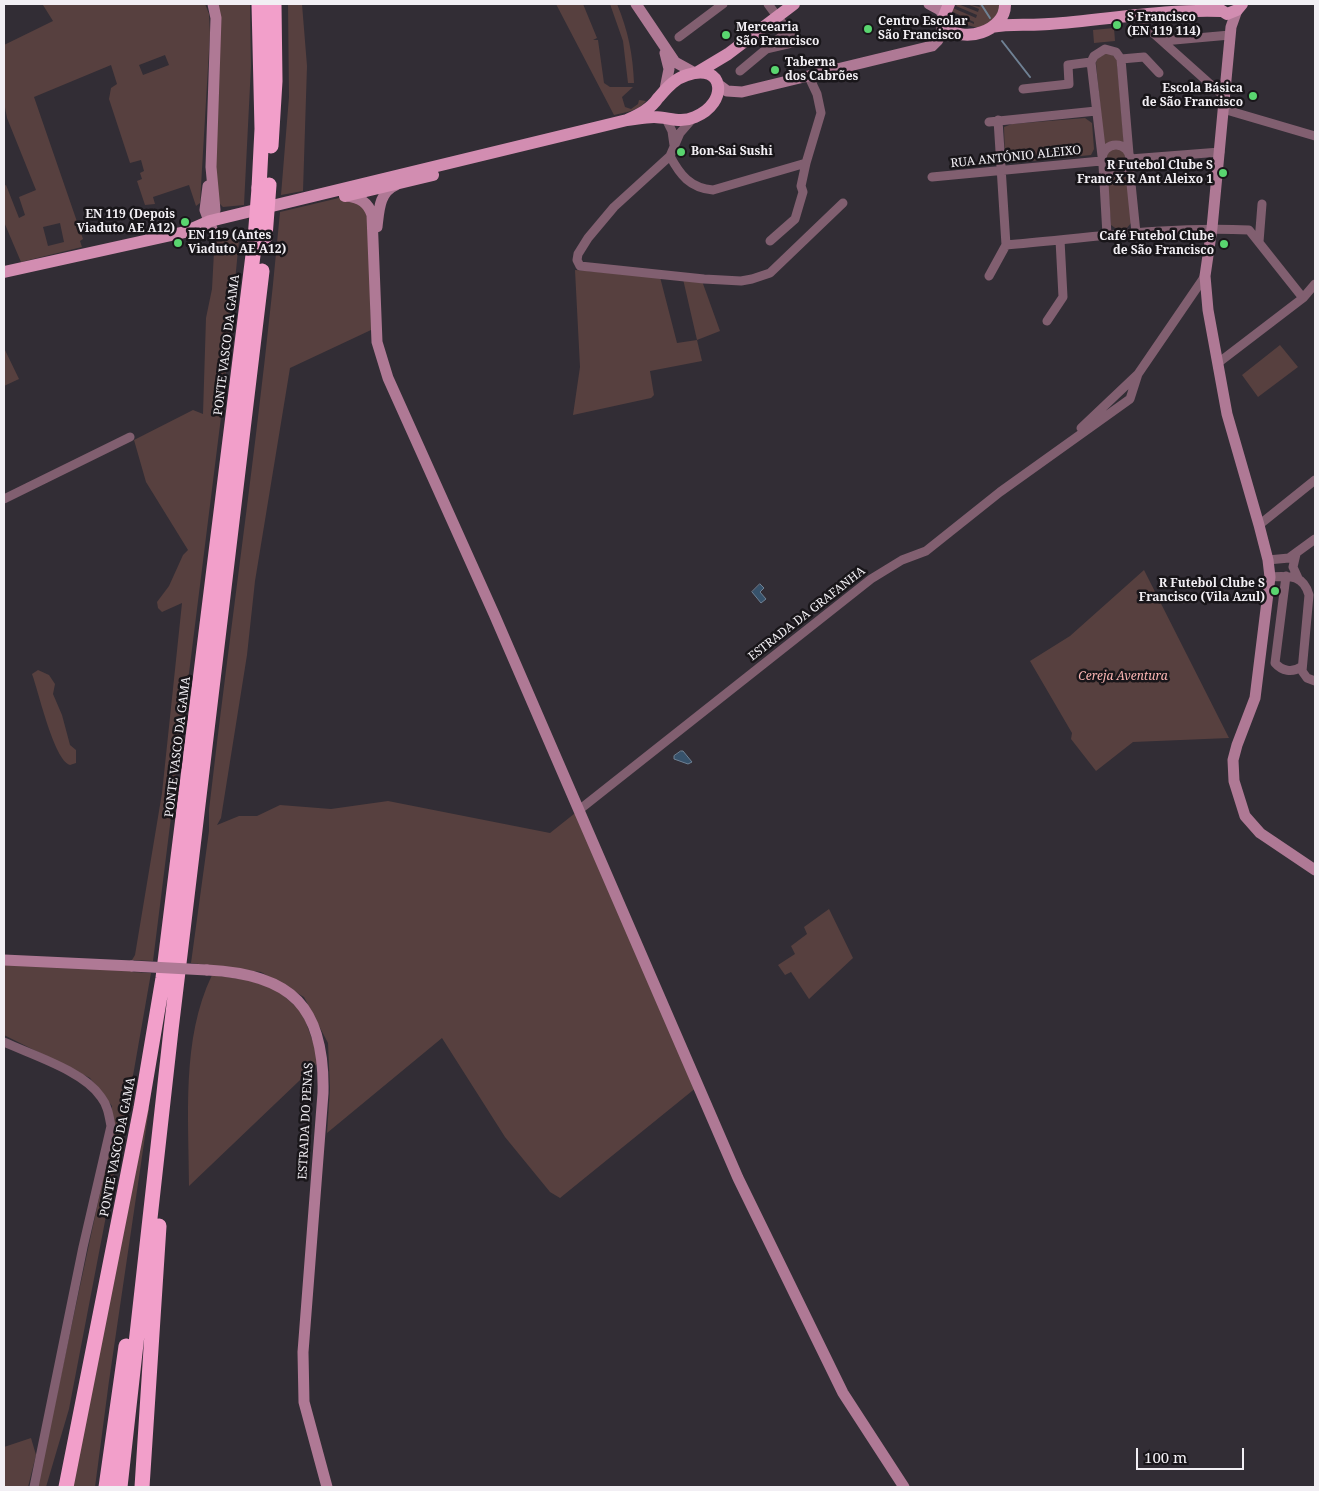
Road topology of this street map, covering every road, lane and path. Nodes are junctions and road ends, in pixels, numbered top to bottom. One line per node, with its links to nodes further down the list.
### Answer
1 (213, 4): 50 (street)
2 (259, 4): 55 (highway, PONTE VASCO DA GAMA)
3 (274, 4): 55 (highway, PONTE VASCO DA GAMA)
4 (636, 4): 23 (street)
5 (723, 4): 21 (street)
6 (768, 4): 15 (street)
7 (794, 4): 15 (main road)
8 (929, 4): 14 (street)
9 (1006, 4): 17 (main road); 18 (main road)
10 (1204, 4): 13 (main road)
11 (1243, 6): 12 (main road); 20 (street)
12 (1219, 9): 13 (main road); 20 (street)
13 (1180, 12): 17 (main road)
14 (946, 14): 18 (main road); 31 (street)
15 (778, 16): 19 (street); 25 (main road)
16 (1143, 24): 22 (street)
17 (1028, 25): 18 (main road)
18 (992, 27)
19 (788, 31): 24 (street); 24 (street)
20 (1231, 31): 22 (street); 35 (street)
21 (679, 37)
22 (1163, 40): 35 (street)
23 (662, 46): 30 (street); 34 (street)
24 (766, 49): 28 (street)
25 (728, 54): 30 (main road); 32 (main road)
26 (1121, 59): 27 (street); 29 (street); 46 (street)
27 (1091, 62): 33 (street); 37 (street)
28 (740, 71)
29 (1159, 72)
30 (696, 73): 32 (main road); 34 (main road)
31 (809, 76): 32 (street); 48 (street)
32 (718, 83): 39 (main road)
33 (1023, 89)
34 (661, 94): 38 (main road); 40 (main road)
35 (1224, 95): 36 (street)
36 (1223, 109): 41 (street); 44 (street)
37 (1096, 111): 47 (street); 51 (street)
38 (666, 118): 39 (main road); 40 (main road); 43 (street)
39 (693, 118): 43 (street)
40 (627, 120): 42 (main road)
41 (1315, 136)
42 (543, 141): 49 (main road); 53 (main road)
43 (674, 145): 45 (street)
44 (1220, 152): 46 (street); 64 (street)
45 (670, 156): 48 (street); 59 (street)
46 (1130, 159): 47 (street); 47 (street); 65 (street)
47 (1102, 161): 51 (street, RUA ANTÓNIO ALEIXO); 66 (street)
48 (806, 162): 69 (street)
49 (443, 164): 54 (main road); 56 (street)
50 (211, 167): 57 (street); 63 (street)
51 (1001, 170): 52 (street, RUA ANTÓNIO ALEIXO); 71 (street)
52 (932, 177)
53 (402, 183): 56 (main road); 61 (street)
54 (360, 184): 56 (street); 62 (main road)
55 (264, 186): 67 (highway, PONTE VASCO DA GAMA, bridge)
56 (375, 189): 58 (main road); 61 (street)
57 (213, 196): 62 (street); 63 (street)
58 (347, 196): 61 (street); 63 (main road)
59 (843, 204)
60 (1262, 204): 70 (street)
61 (376, 212): 92 (street)
62 (242, 213): 63 (main road)
63 (211, 225): 72 (main road)
64 (1212, 228): 65 (street); 70 (street); 74 (street)
65 (1136, 233): 66 (street)
66 (1107, 235): 68 (street)
67 (260, 238): 95 (highway, PONTE VASCO DA GAMA); 98 (highway, PONTE VASCO DA GAMA)
68 (1060, 240): 71 (street); 77 (street)
69 (770, 241)
70 (1259, 242): 76 (street)
71 (1006, 245): 73 (street)
72 (4, 272)
73 (989, 276)
74 (1205, 276): 78 (street); 92 (street, ESTRADA DA GRAFANHA)
75 (1315, 284): 76 (street)
76 (1303, 298): 78 (street)
77 (1047, 321)
78 (1218, 363): 82 (street)
79 (130, 437): 81 (street)
80 (1315, 480): 82 (street)
81 (4, 499)
82 (1259, 526): 86 (street)
83 (1315, 539): 84 (street)
84 (1296, 554): 85 (street); 89 (street)
85 (1281, 559): 86 (street); 87 (street)
86 (1268, 560): 88 (street)
87 (1285, 576): 88 (street); 89 (street); 90 (street)
88 (1270, 577): 93 (street)
89 (1298, 578): 90 (street)
90 (1301, 667): 91 (street)
91 (1315, 681)
92 (578, 810): 103 (street)
93 (1315, 870)
94 (4, 960): 102 (street, ESTRADA DO PENAS, bridge)
95 (171, 1030): 99 (highway, PONTE VASCO DA GAMA); 100 (highway, PONTE VASCO DA GAMA); 101 (highway, PONTE VASCO DA GAMA)
96 (4, 1042): 97 (street)
97 (34, 1487)
98 (66, 1487)
99 (106, 1487)
100 (120, 1487)
101 (142, 1487)
102 (327, 1487)
103 (904, 1487)

